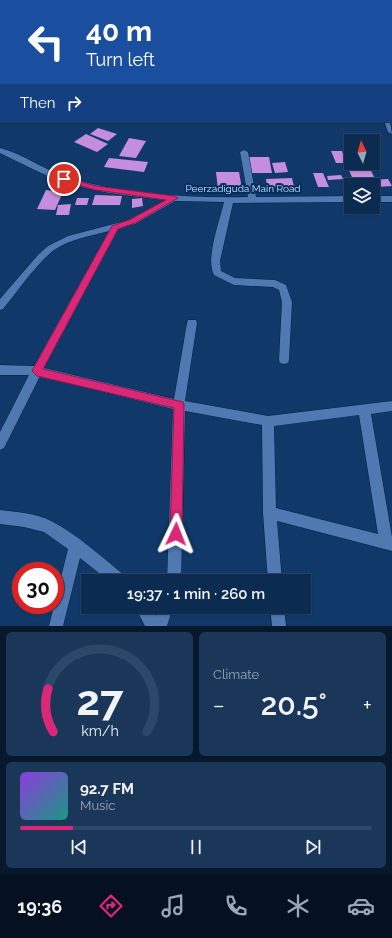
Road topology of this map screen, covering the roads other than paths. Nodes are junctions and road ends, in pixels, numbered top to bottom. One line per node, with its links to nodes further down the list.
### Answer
1 (387, 122): 2 (street)
2 (392, 132)
3 (0, 150): 5 (street, Peerzadiguda Main Road)
4 (244, 152): 6 (street)
5 (174, 198): 10 (street, Peerzadiguda Main Road); 11 (street)
6 (252, 199): 7 (street, Peerzadiguda Main Road); 10 (street, Peerzadiguda Main Road)
7 (344, 199)
8 (380, 199): 9 (street)
9 (392, 199)
10 (229, 200): 14 (street)
11 (115, 228): 12 (street); 16 (street)
12 (0, 306)
13 (192, 323): 17 (street)
14 (284, 360)
15 (0, 370): 16 (street)
16 (37, 371): 17 (street); 21 (street)
17 (179, 405): 20 (street); 27 (street)
18 (392, 406): 19 (street)
19 (364, 409): 20 (street); 24 (street)
20 (268, 421): 22 (street)
21 (0, 444)
22 (270, 513): 24 (street); 28 (street)
23 (0, 517): 25 (street)
24 (389, 544)
25 (76, 546): 26 (street); 32 (street)
26 (111, 574)
27 (174, 574)
28 (274, 574)
29 (146, 614): 33 (street)
30 (164, 614): 34 (street)
31 (278, 614): 35 (street)
32 (56, 626)
33 (154, 626)
34 (160, 626)
35 (279, 626)

